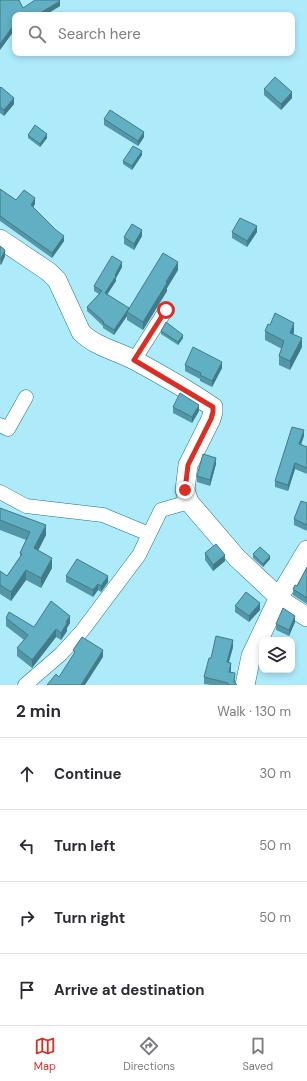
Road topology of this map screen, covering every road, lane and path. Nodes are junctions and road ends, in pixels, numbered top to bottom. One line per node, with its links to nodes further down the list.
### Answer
1 (0, 239): 3 (street)
2 (166, 310): 3 (street)
3 (134, 360): 7 (street)
4 (26, 397): 5 (street)
5 (0, 425)
6 (0, 492): 8 (street)
7 (189, 502): 8 (street); 10 (street)
8 (149, 534): 12 (street)
9 (307, 550): 10 (street)
10 (279, 597): 11 (street); 13 (street)
11 (307, 617)
12 (25, 685)
13 (245, 685)

